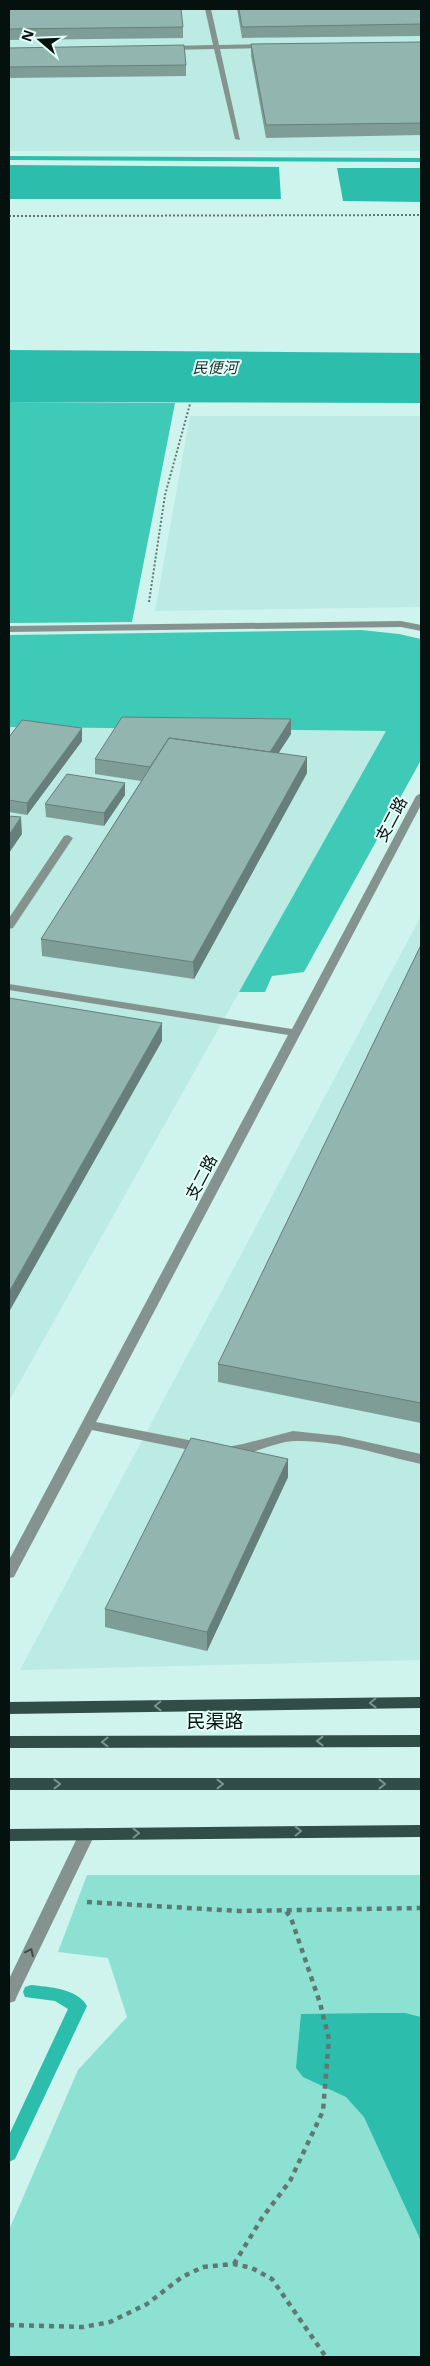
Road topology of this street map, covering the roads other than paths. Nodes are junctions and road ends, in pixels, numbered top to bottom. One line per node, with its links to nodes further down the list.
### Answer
1 (208, 9): 3 (street)
2 (275, 46): 3 (street)
3 (217, 47): 4 (street); 5 (street)
4 (158, 48)
5 (238, 138)
6 (421, 628): 7 (street)
7 (9, 629)
8 (421, 796): 12 (street, 支二路)
9 (68, 838): 10 (street)
10 (9, 926)
11 (9, 987): 12 (street)
12 (296, 1033): 13 (street, 支二路)
13 (89, 1424): 14 (street); 15 (street, 支二路)
14 (421, 1459)
15 (9, 1573)
16 (421, 1702): 17 (main road, one-way to 17)
17 (9, 1708)
18 (421, 1741): 19 (main road, 民渠路, one-way to 19)
19 (9, 1742)
20 (9, 1784): 21 (main road, one-way to 21)
21 (421, 1784)
22 (421, 1831): 23 (main road, one-way to 22)
23 (87, 1834): 24 (main road); 25 (street, one-way to 23)
24 (9, 1835)
25 (9, 1996)

